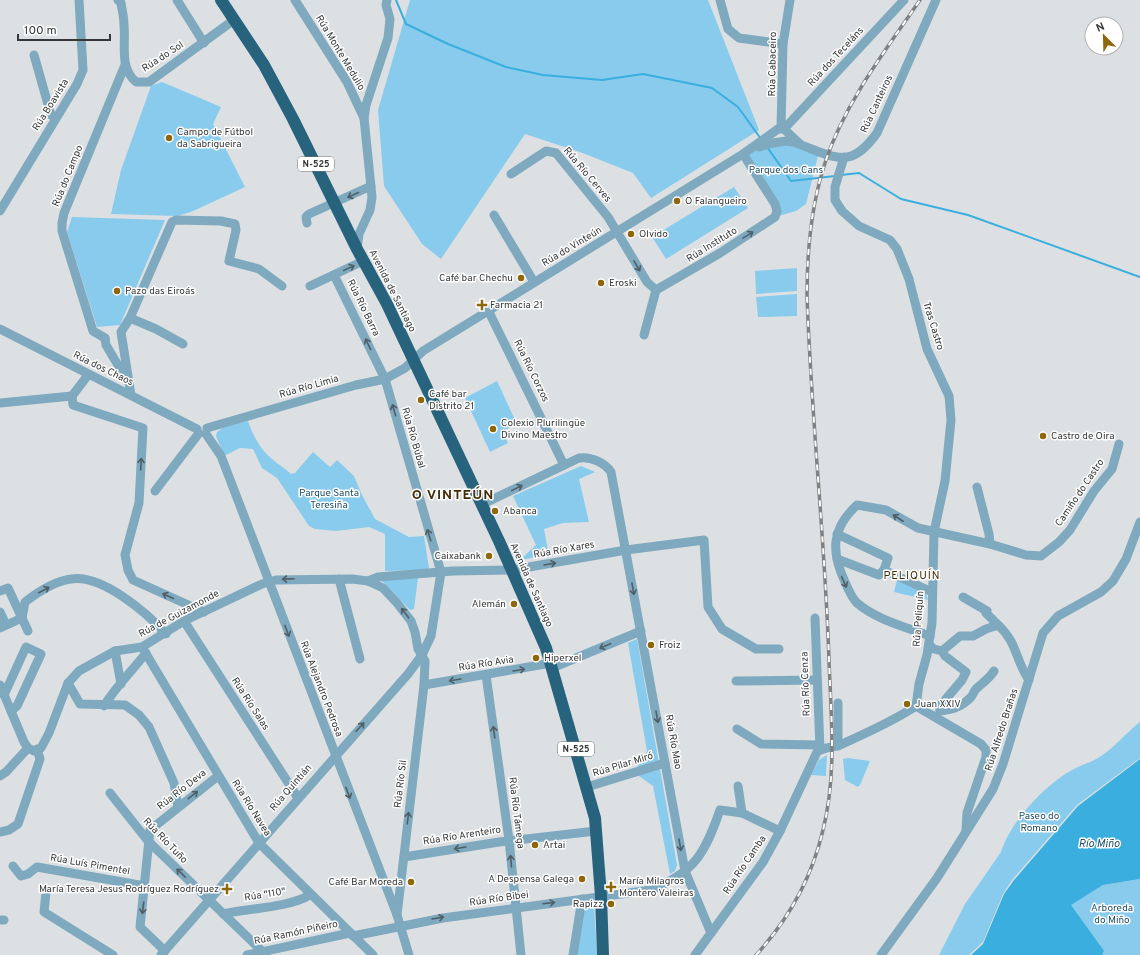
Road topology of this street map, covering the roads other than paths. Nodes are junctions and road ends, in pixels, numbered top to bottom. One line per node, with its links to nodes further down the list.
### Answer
1 (79, 0): 18 (street, Rúa Boavista)
2 (118, 0): 16 (street)
3 (177, 0): 13 (street)
4 (215, 0): 12 (highway, N-525)
5 (221, 0): 17 (highway, N-525)
6 (295, 0): 19 (street, Rúa Monte Medulio)
7 (720, 0): 14 (street)
8 (790, 0): 14 (street, Rúa Cabaceiro)
9 (904, 0): 20 (street, Rúa dos Teceláns)
10 (936, 0): 22 (street, Rúa Canteiros)
11 (385, 2): 19 (street)
12 (231, 22): 13 (street, Rúa do Sol); 17 (highway, N-525)
13 (204, 43): 16 (street, Rúa do Sol)
14 (783, 44): 20 (street, Rúa Cabaceiro)
15 (34, 55): 18 (street)
16 (125, 65): 42 (street, Rúa do Campo)
17 (272, 81): 25 (highway, N-525)
18 (55, 118): 26 (street, Rúa Boavista)
19 (364, 118): 24 (street)
20 (782, 134): 21 (street, Rúa dos Teceláns); 22 (street, Rúa Canteiros)
21 (743, 154): 29 (street, Rúa do Vinteún); 36 (street, Rúa Instituto, one-way to 21)
22 (844, 157): 59 (street, Tras Castro)
23 (511, 174): 29 (street, Rúa Río Cerves)
24 (370, 186): 25 (street, one-way to 25); 30 (street)
25 (335, 203): 28 (street); 30 (highway, N-525)
26 (0, 211)
27 (494, 215): 33 (street)
28 (307, 223)
29 (618, 232): 33 (street, Rúa do Vinteún); 36 (street, one-way to 36)
30 (357, 249): 31 (highway, Avenida de Santiago / N-525)
31 (363, 261): 32 (street, Rúa Río Barra, one-way to 31); 45 (highway, Avenida de Santiago / N-525)
32 (334, 275): 35 (street); 47 (street, Rúa Río Barra, one-way to 32)
33 (534, 282): 37 (street, Rúa do Vinteún)
34 (282, 286): 38 (street)
35 (310, 286)
36 (656, 290): 41 (street)
37 (488, 310): 45 (street, Rúa do Vinteún); 54 (street, Rúa Río Corzos)
38 (130, 318): 39 (street); 44 (street)
39 (123, 328): 42 (street); 43 (street)
40 (0, 329): 46 (street, Rúa dos Chaos)
41 (644, 335)
42 (108, 336): 43 (street); 48 (street)
43 (123, 344): 48 (street)
44 (183, 344)
45 (413, 360): 47 (street, Rúa Río Limia); 57 (highway, Avenida de Santiago / N-525)
46 (88, 375): 49 (street, Rúa dos Chaos); 50 (street)
47 (385, 379): 52 (street, Rúa Río Limia); 66 (street, Rúa Río Búbal, one-way to 47)
48 (130, 385): 49 (street)
49 (132, 395): 52 (street, Rúa dos Chaos)
50 (72, 396): 51 (street); 74 (street, one-way to 50)
51 (0, 403)
52 (202, 431): 56 (street); 69 (street, Rúa Alejandro Pedrosa)
53 (1119, 444): 61 (street, Camiño do Castro)
54 (564, 465): 57 (street, one-way to 54); 62 (street, Rúa Río Mao)
55 (976, 487): 61 (street)
56 (155, 491)
57 (481, 505): 64 (highway, Avenida de Santiago / N-525)
58 (1140, 522): 94 (street, Rúa Alfredo Brañas)
59 (934, 532): 60 (street, Camiño do Castro, one-way to 60); 61 (street, Camiño do Castro); 71 (street, Rúa Peliquín)
60 (837, 534): 63 (street); 65 (street)
61 (990, 544)
62 (626, 550): 64 (street, Rúa Río Xares, one-way to 62); 81 (street, Rúa Río Mao, one-way to 81); 84 (street, Rúa Río Xares)
63 (837, 559): 65 (street); 83 (street, one-way to 83)
64 (512, 570): 66 (street, Rúa Río Xares); 90 (highway, Avenida de Santiago / N-525)
65 (884, 570): 71 (street)
66 (441, 572): 68 (street, Rúa Río Xares); 88 (street)
67 (339, 579): 68 (street, Rúa de Guizamonde); 69 (street, Rúa de Guizamonde, one-way to 69); 89 (street)
68 (368, 581): 88 (street, Rúa Río Sil, one-way to 68)
69 (269, 582): 74 (street, Rúa de Guizamonde); 110 (street, Rúa Alejandro Pedrosa, one-way to 110)
70 (0, 591): 75 (street)
71 (932, 592): 83 (street, Rúa Peliquín)
72 (963, 597): 78 (street)
73 (0, 612): 79 (street)
74 (204, 612): 77 (street, Rúa de Guizamonde)
75 (22, 618): 79 (street); 80 (street); 82 (street, one-way to 82)
76 (815, 618): 93 (street, Rúa Río Cenza)
77 (184, 622): 82 (street, Rúa de Guizamonde); 117 (street, Rúa Río Salas)
78 (999, 626): 86 (street); 94 (street)
79 (3, 627)
80 (28, 631)
81 (641, 631): 90 (street, Rúa Río Avia, one-way to 90); 111 (street, Rúa Río Mao, one-way to 111)
82 (166, 634): 85 (street, Rúa de Guizamonde)
83 (929, 641): 86 (street); 103 (street, Rúa Peliquín)
84 (779, 649)
85 (144, 650): 87 (street, Rúa de Guizamonde); 97 (street); 113 (street, Rúa Río Navea)
86 (942, 650): 105 (street)
87 (114, 651): 96 (street, Rúa de Guizamonde); 97 (street)
88 (420, 652): 98 (street, Rúa Río Sil); 110 (street, Rúa Quintián, one-way to 88)
89 (360, 659)
90 (552, 666): 92 (street, Rúa Río Avia, one-way to 90); 115 (highway, Avenida de Santiago / N-525)
91 (994, 671): 105 (street)
92 (486, 675): 98 (street, Rúa Río Avia, one-way to 98); 124 (street, Rúa Río Támega, one-way to 92)
93 (817, 680): 95 (street); 108 (street, Rúa Río Cenza)
94 (1029, 680): 123 (street, Rúa Alfredo Brañas)
95 (736, 681)
96 (68, 683): 102 (street); 109 (street, Rúa de Guizamonde)
97 (121, 684): 102 (street)
98 (424, 685): 127 (street, Rúa Río Sil, one-way to 98)
99 (0, 686): 100 (street)
100 (4, 695): 104 (street); 104 (street)
101 (838, 703): 107 (street)
102 (104, 706): 118 (street)
103 (916, 706): 105 (street); 107 (street)
104 (11, 711): 109 (street)
105 (937, 714): 123 (street)
106 (737, 729): 108 (street)
107 (835, 746): 108 (street)
108 (820, 748): 121 (street, Rúa Río Camba)
109 (33, 749): 112 (street, Rúa de Guizamonde); 122 (street)
110 (334, 756): 117 (street, Rúa Quintián); 135 (street, Rúa Alejandro Pedrosa, one-way to 135)
111 (666, 763): 115 (street, Rúa Pilar Miró); 129 (street, Rúa Río Mao, one-way to 129)
112 (0, 776)
113 (218, 776): 118 (street, Rúa Río Deva, one-way to 113); 126 (street, Rúa Río Navea)
114 (738, 786): 119 (street)
115 (587, 787): 120 (highway, Avenida de Santiago / N-525)
116 (110, 793): 125 (street, Rúa Río Tuño)
117 (298, 798): 126 (street, Rúa Quintián)
118 (178, 807): 125 (street, Rúa Río Deva)
119 (742, 813): 121 (street); 129 (street, Rúa Río Bibei)
120 (596, 831): 124 (street, Rúa Río Arenteiro); 133 (highway, Avenida de Santiago / N-525)
121 (780, 831): 142 (street, Rúa Río Camba)
122 (0, 832)
123 (965, 833): 154 (street, Rúa Alfredo Brañas)
124 (509, 840): 127 (street, Rúa Río Arenteiro, one-way to 127); 138 (street, Rúa Río Támega, one-way to 124)
125 (148, 841): 130 (street); 137 (street, Rúa Río Tuño, one-way to 125)
126 (259, 843): 132 (street, Rúa Río Navea); 137 (street, Rúa Quintián)
127 (404, 857): 134 (street, Rúa Río Sil)
128 (13, 866): 130 (street, Rúa Luís Pimentel)
129 (685, 871): 133 (street, Rúa Río Bibei); 142 (street, Rúa Río Mao)
130 (145, 886): 144 (street, one-way to 144)
131 (46, 892): 146 (street)
132 (310, 895): 139 (street, Rúa "110"); 143 (street, Rúa Río Navea)
133 (601, 896): 136 (street, Rúa Río Bibei); 152 (highway, Avenida de Santiago / N-525)
134 (399, 897): 135 (street); 140 (street, Rúa Río Sil)
135 (389, 898): 140 (street, Rúa Alejandro Pedrosa)
136 (582, 899): 138 (street, Rúa Río Bibei, one-way to 136); 151 (street)
137 (209, 900): 139 (street, Rúa Río Tuño); 144 (street, Rúa Quintián)
138 (515, 907): 141 (street, Rúa Río Bibei, one-way to 138); 150 (street, Rúa Río Támega)
139 (223, 914): 145 (street, Rúa Río Tuño)
140 (397, 916): 141 (street, Rúa Alejandro Pedrosa)
141 (400, 926): 143 (street, Rúa Río Bibei); 149 (street, Rúa Alejandro Pedrosa)
142 (711, 932): 153 (street, Rúa Río Camba)
143 (352, 934): 145 (street, Rúa Ramón Piñeiro); 148 (street, Rúa Río Navea)
144 (163, 953)
145 (264, 953): 147 (street, Rúa Ramón Piñeiro)
146 (113, 955)
147 (247, 955)
148 (373, 955)
149 (409, 955)
150 (521, 955)
151 (573, 955)
152 (603, 955)
153 (695, 955)
154 (881, 955)

